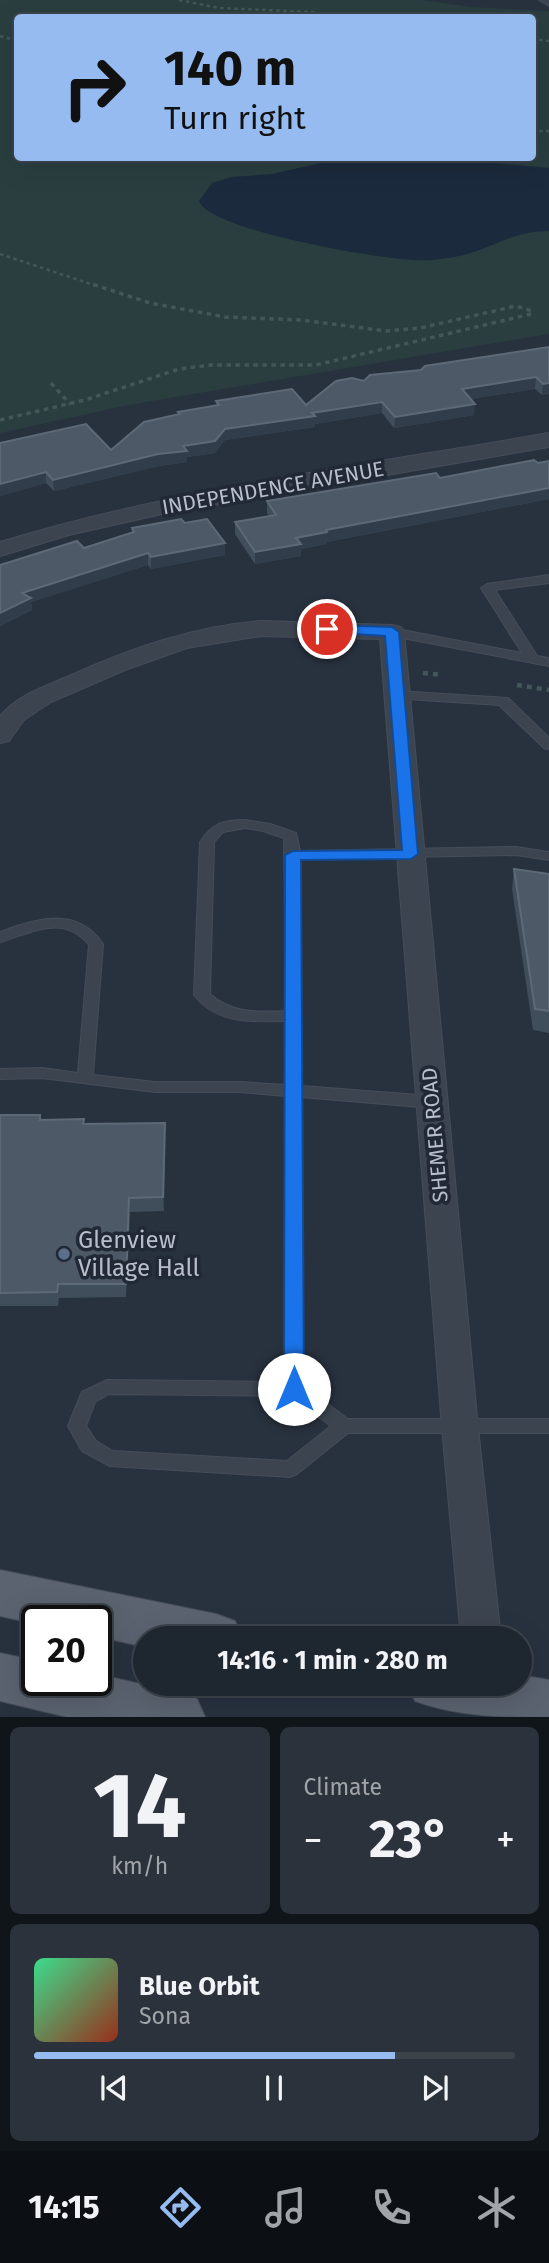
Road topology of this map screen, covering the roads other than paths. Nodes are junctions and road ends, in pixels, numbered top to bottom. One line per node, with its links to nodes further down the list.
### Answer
1 (549, 440): 2 (street, INDEPENDENCE AVENUE)
2 (0, 549)
3 (549, 579): 5 (lane)
4 (392, 632): 5 (lane); 7 (street, SHEMER ROAD); 8 (street)
5 (533, 660): 6 (lane)
6 (549, 662)
7 (397, 695): 9 (lane); 10 (street, SHEMER ROAD)
8 (0, 735)
9 (549, 745)
10 (411, 854): 11 (lane); 12 (lane); 18 (street, SHEMER ROAD)
11 (293, 855): 14 (lane); 14 (lane)
12 (549, 856)
13 (0, 937): 16 (lane)
14 (292, 1016): 17 (lane)
15 (0, 1074): 16 (lane)
16 (85, 1080): 17 (lane)
17 (292, 1093): 18 (lane); 19 (lane)
18 (432, 1102): 22 (street, SHEMER ROAD)
19 (294, 1389): 20 (lane); 20 (lane)
20 (344, 1426): 22 (lane)
21 (549, 1426): 22 (lane)
22 (460, 1428): 25 (street, SHEMER ROAD)
23 (0, 1593): 24 (main road)
24 (158, 1626)
25 (480, 1626)
26 (0, 1677): 29 (main road)
27 (514, 1696): 28 (main road)
28 (549, 1705)
29 (177, 1717)

